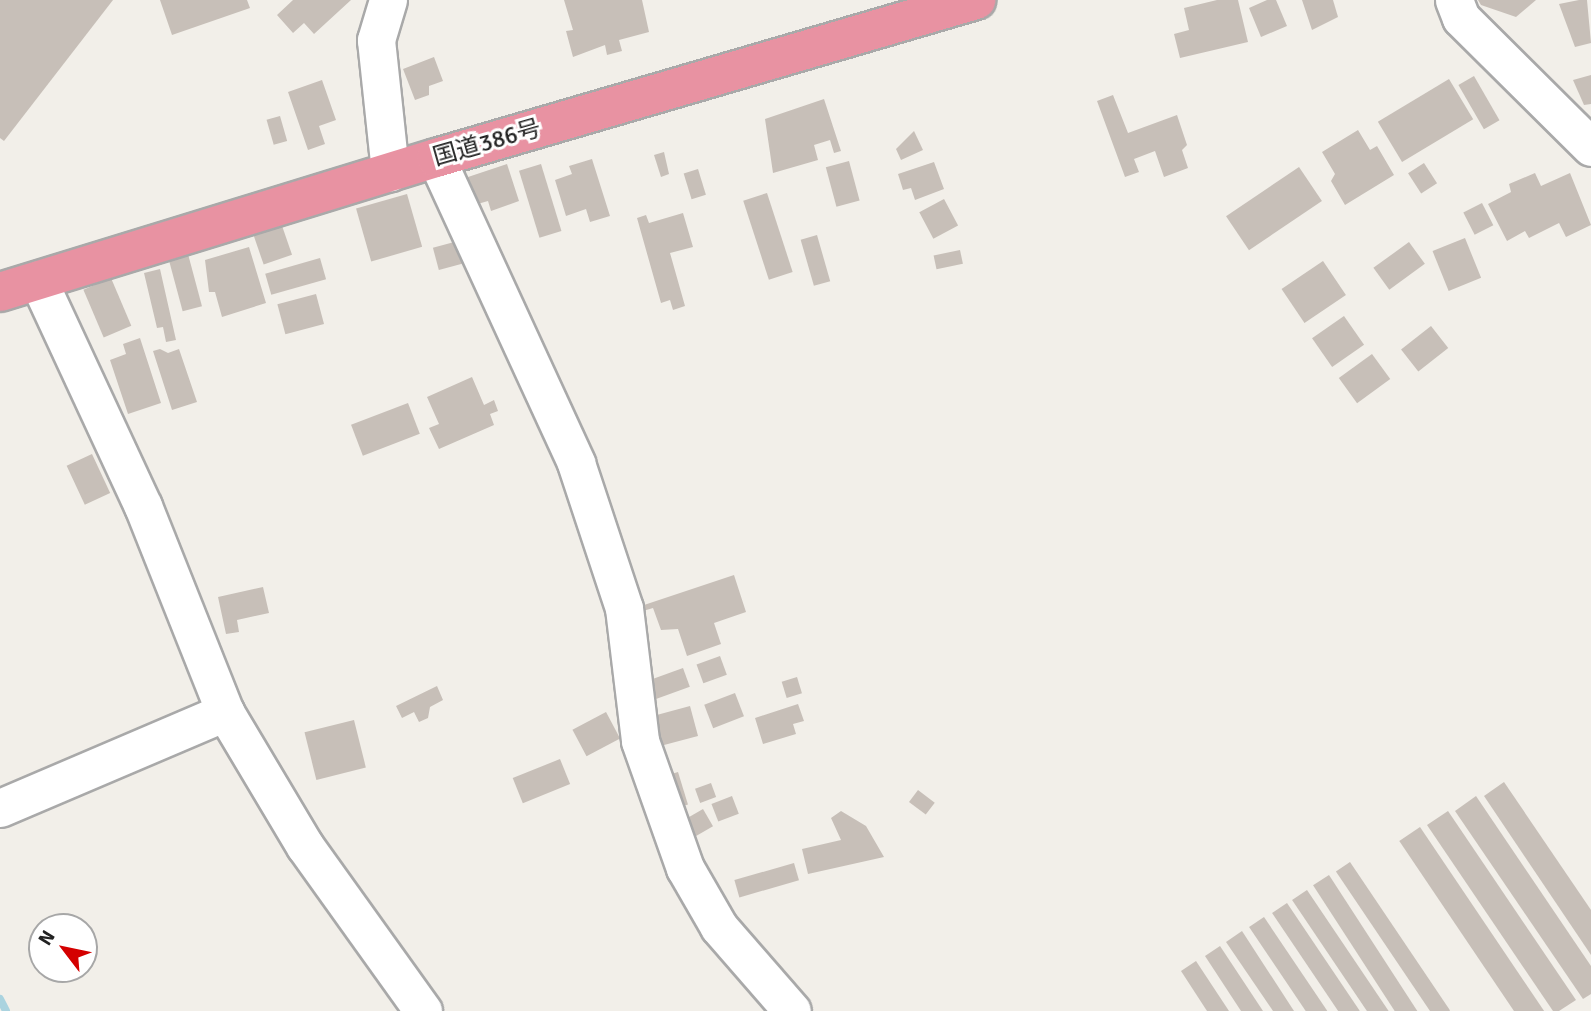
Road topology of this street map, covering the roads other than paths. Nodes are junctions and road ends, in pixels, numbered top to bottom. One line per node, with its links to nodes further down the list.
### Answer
1 (388, 0): 6 (street)
2 (976, 0): 5 (highway, 国道386号)
3 (1454, 0): 4 (street)
4 (1591, 147)
5 (436, 158): 6 (highway, 国道386号); 12 (street)
6 (390, 172): 7 (highway, 国道386号)
7 (38, 280): 8 (highway, 国道386号); 9 (street)
8 (0, 292)
9 (225, 712): 10 (street); 11 (street)
10 (0, 808)
11 (423, 1011)
12 (792, 1011)

